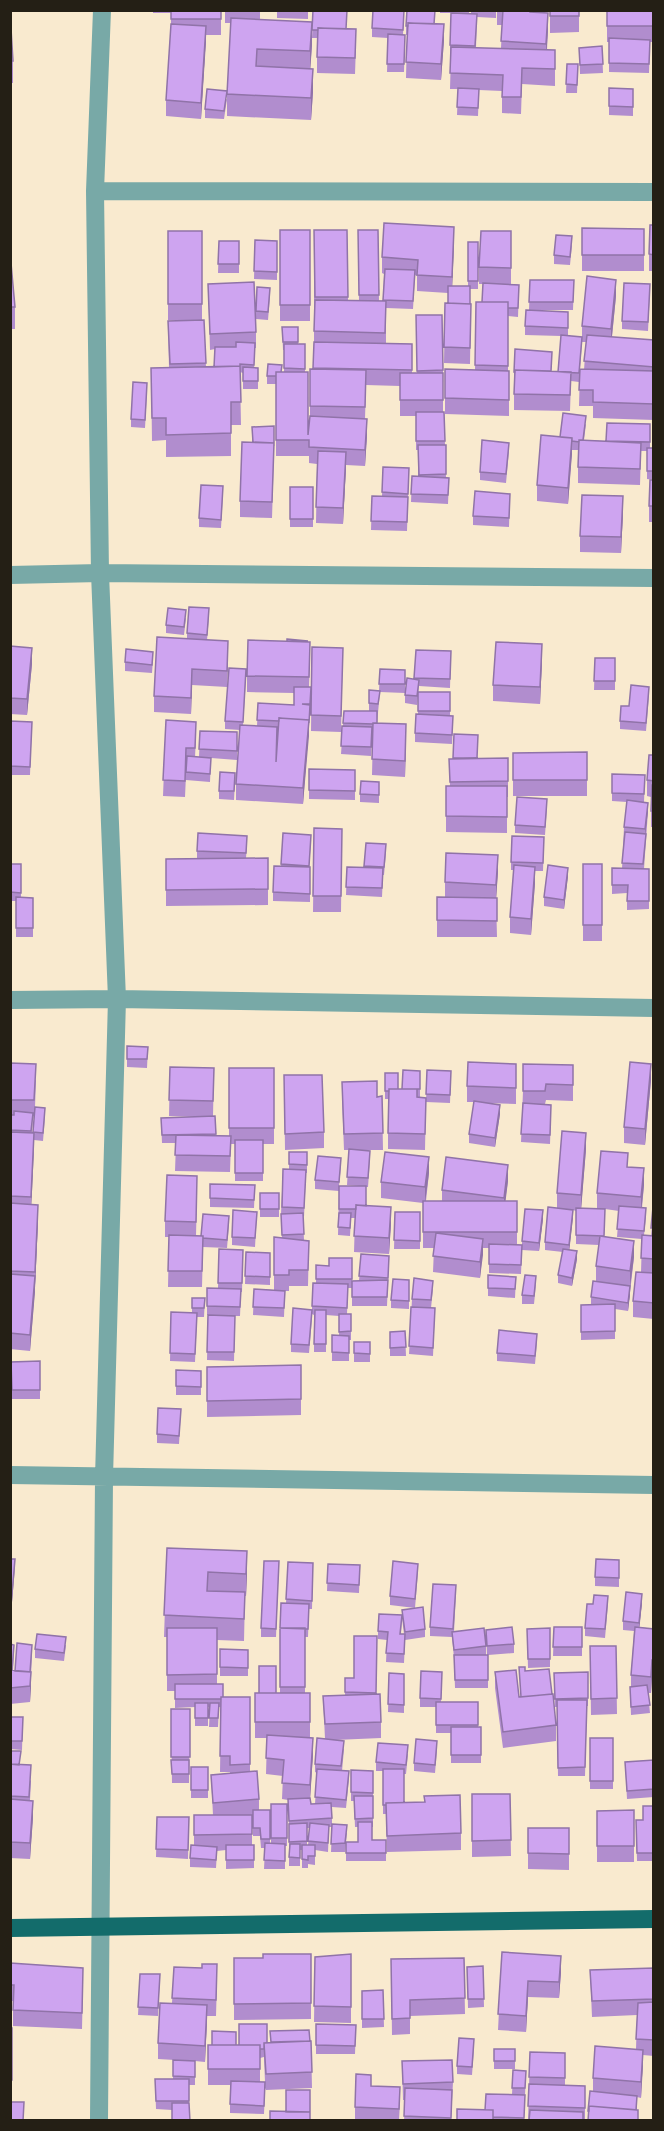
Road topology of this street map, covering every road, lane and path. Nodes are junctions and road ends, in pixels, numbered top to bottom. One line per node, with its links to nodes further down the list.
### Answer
1 (102, 10): 2 (street)
2 (95, 191): 3 (street); 4 (street)
3 (654, 192)
4 (100, 573): 5 (street); 6 (street); 7 (street)
5 (10, 575)
6 (654, 579)
7 (117, 999): 8 (street); 9 (street); 11 (street)
8 (10, 1000)
9 (654, 1008)
10 (10, 1475): 11 (street)
11 (104, 1478): 12 (street); 14 (street)
12 (654, 1485)
13 (654, 1919): 14 (main road)
14 (100, 1927): 15 (main road); 16 (street)
15 (10, 1928)
16 (99, 2121)

